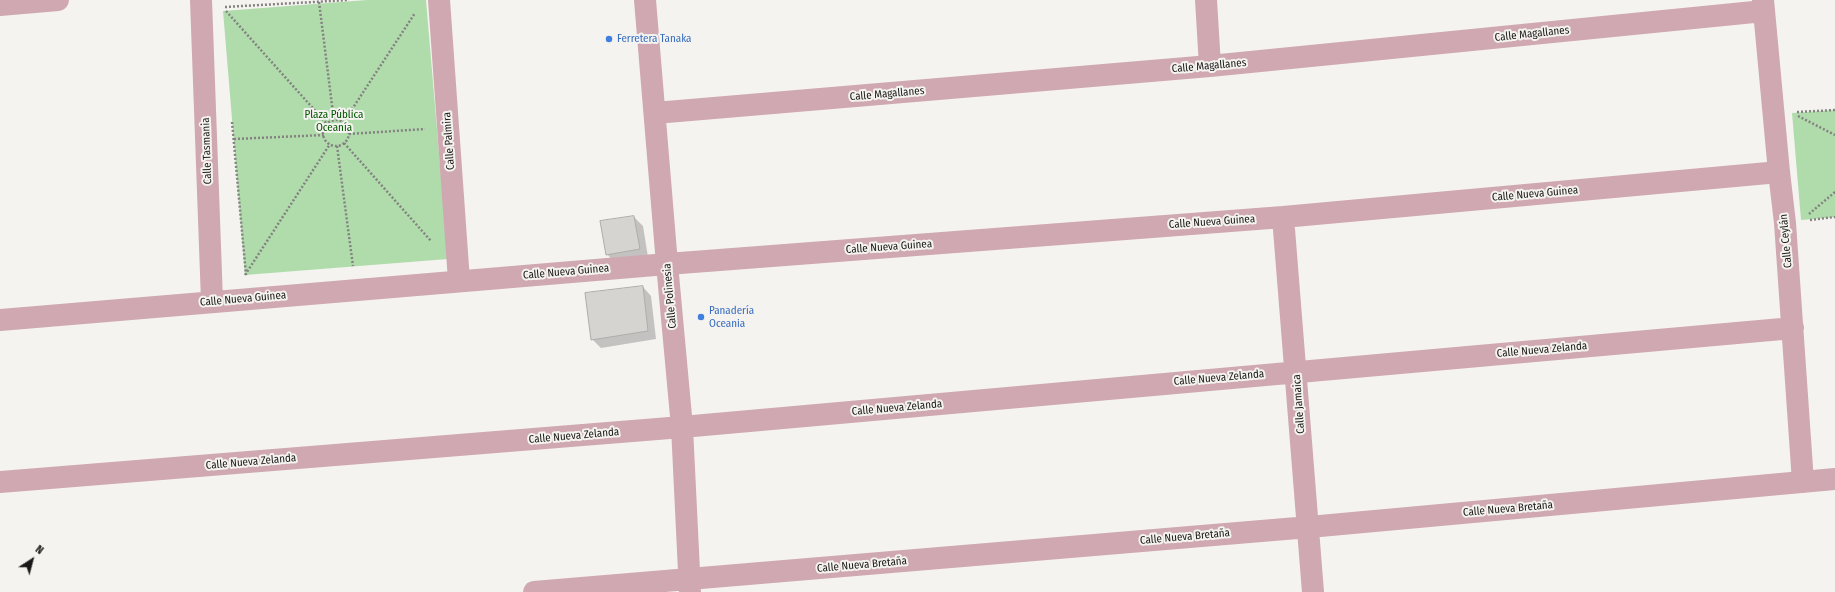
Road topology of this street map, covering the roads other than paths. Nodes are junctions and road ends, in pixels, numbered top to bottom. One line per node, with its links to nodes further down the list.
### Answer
1 (58, 0): 6 (street)
2 (202, 0): 14 (street, Calle Tasmania)
3 (645, 0): 9 (street, Calle Polinesia)
4 (1206, 0): 8 (street)
5 (429, 3): 13 (street, Calle Palmira)
6 (0, 5)
7 (1763, 6): 8 (street, Calle Magallanes); 10 (street, Calle Ceylán)
8 (1210, 66): 9 (street, Calle Magallanes)
9 (655, 113): 12 (street, Calle Polinesia)
10 (1779, 172): 11 (street, Calle Nueva Guinea); 16 (street, Calle Ceylán)
11 (1283, 217): 12 (street, Calle Nueva Guinea); 17 (street, Calle Jamaica)
12 (667, 264): 13 (street, Calle Nueva Guinea); 18 (street, Calle Polinesia)
13 (459, 281): 14 (street, Calle Nueva Guinea)
14 (212, 302): 15 (street, Calle Nueva Guinea)
15 (0, 320)
16 (1793, 328): 17 (street, Calle Nueva Zelanda); 21 (street, Calle Ceylán)
17 (1296, 371): 18 (street, Calle Nueva Zelanda); 22 (street, Calle Jamaica)
18 (682, 427): 20 (street, Calle Nueva Zelanda); 23 (street, Calle Polinesia)
19 (1835, 479): 21 (street, Calle Nueva Bretaña)
20 (0, 482)
21 (1803, 482): 22 (street, Calle Nueva Bretaña)
22 (1309, 527): 23 (street, Calle Nueva Bretaña); 25 (street, Calle Jamaica)
23 (690, 586): 24 (street, Calle Nueva Bretaña)
24 (534, 592)
25 (1313, 592)

